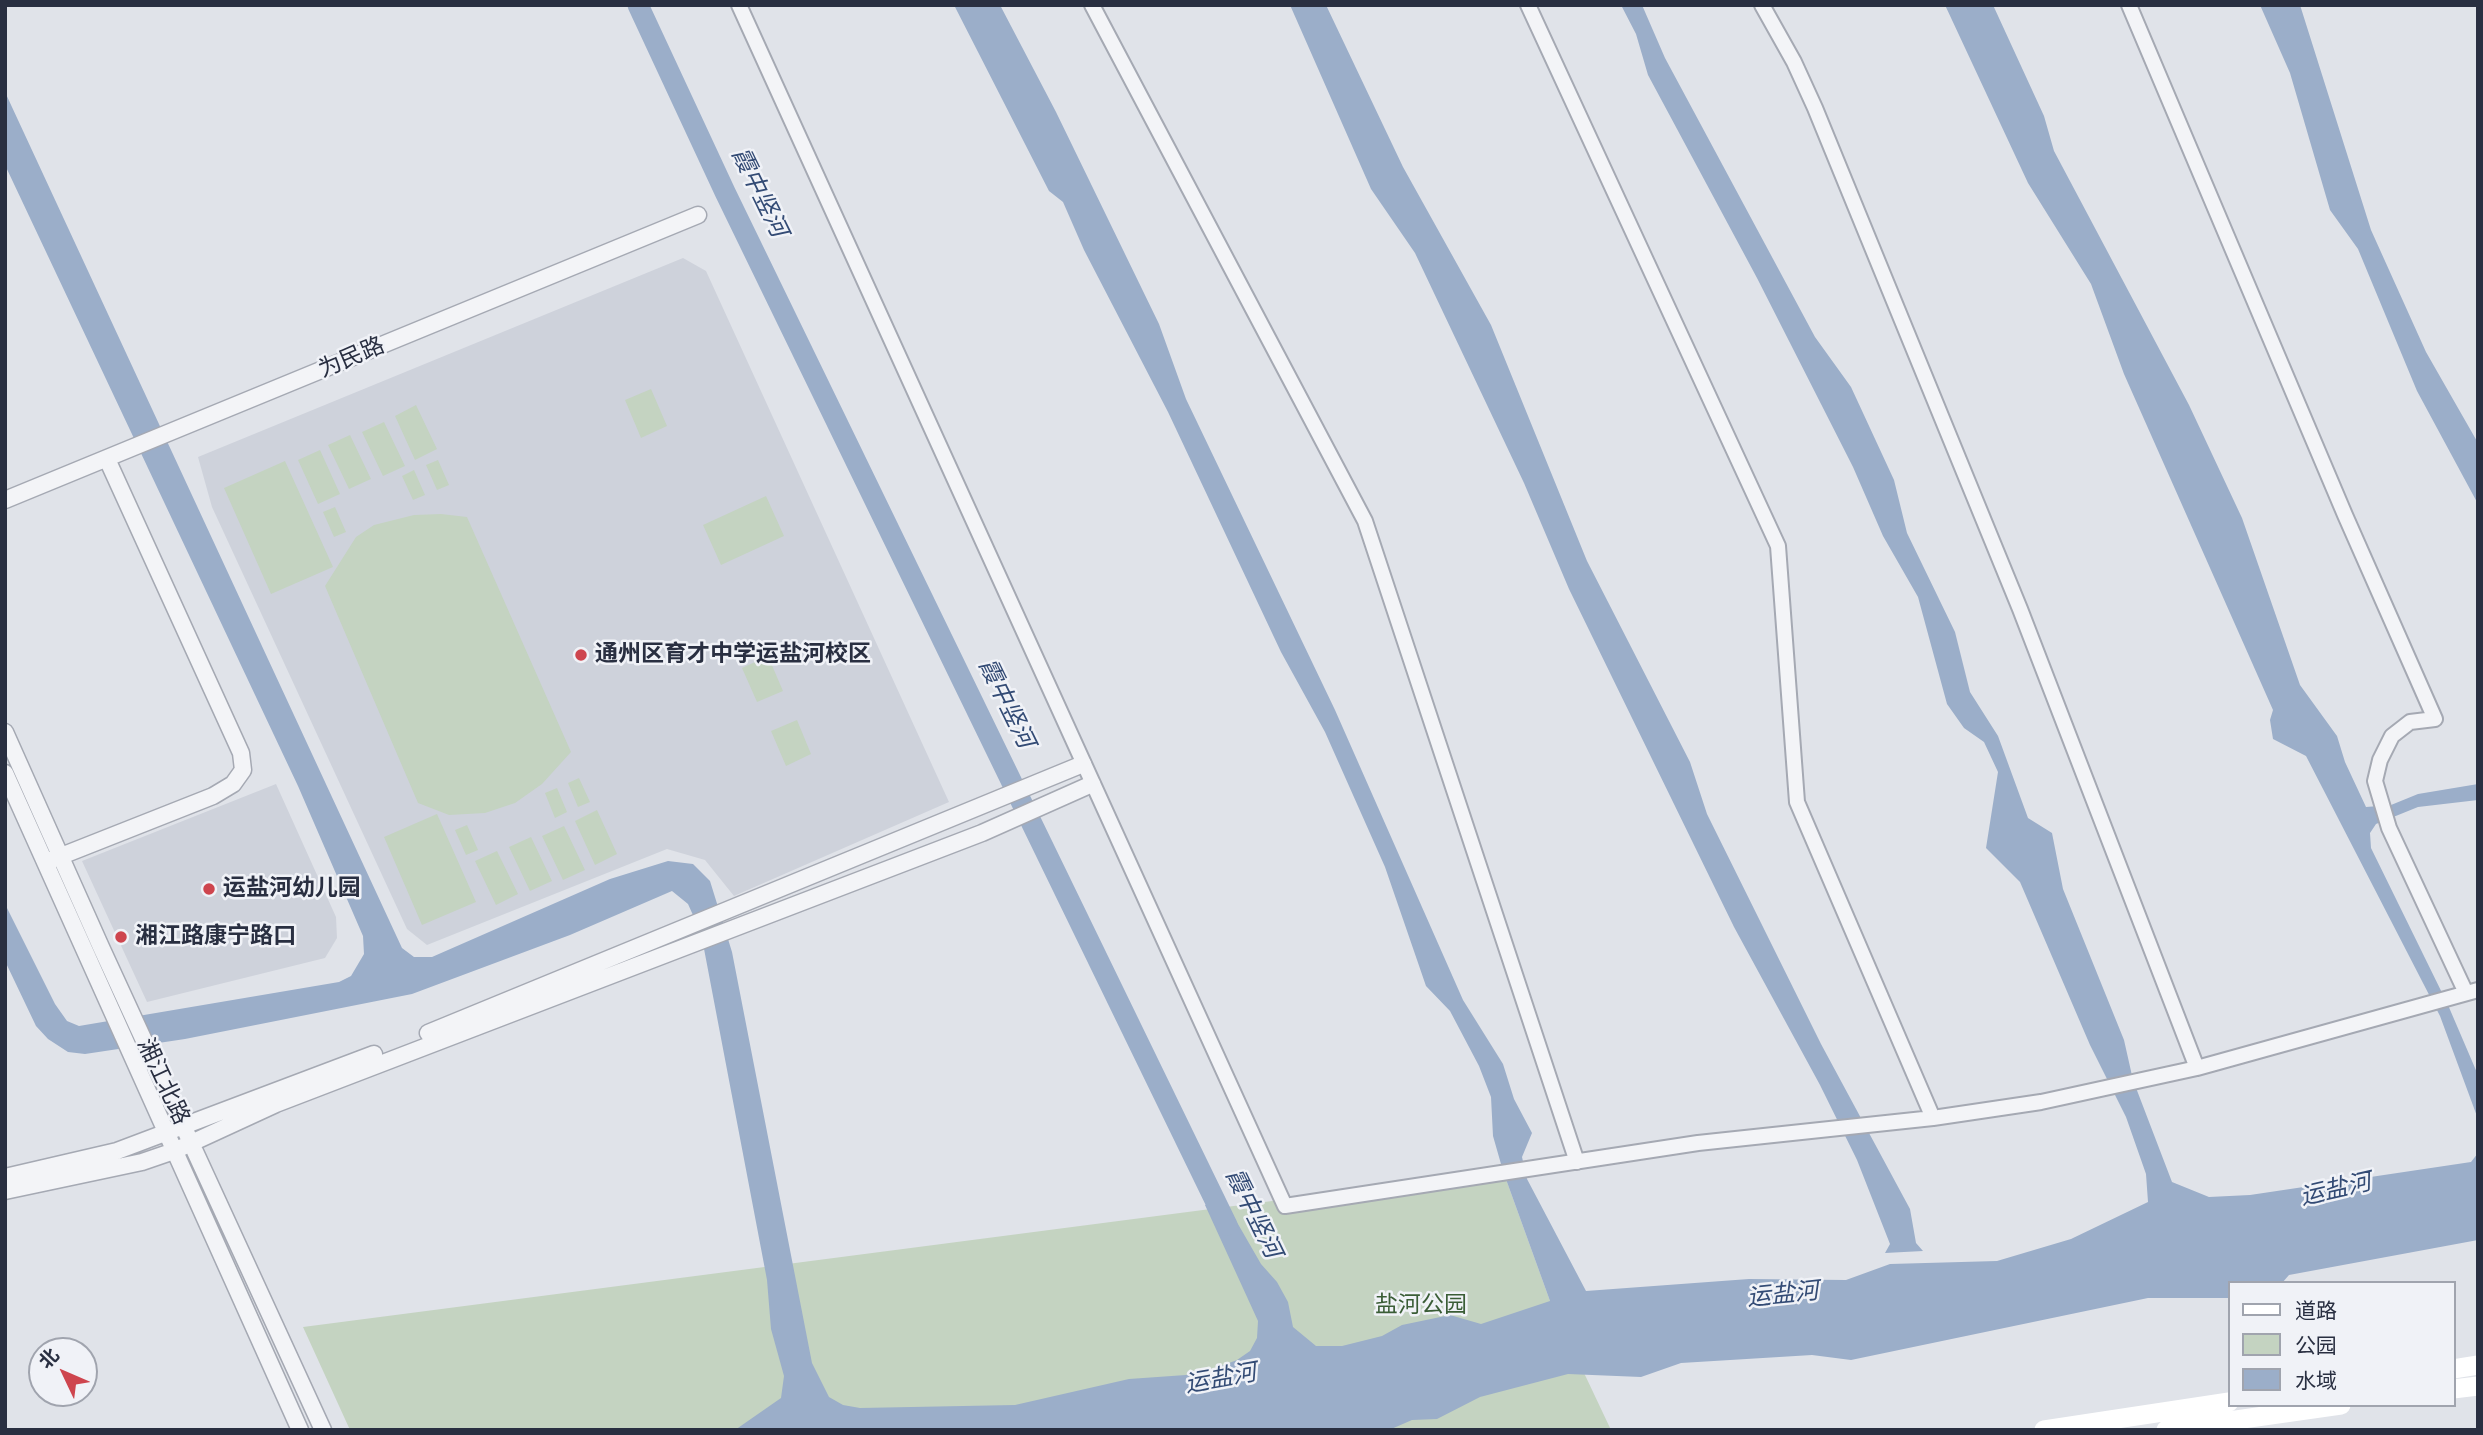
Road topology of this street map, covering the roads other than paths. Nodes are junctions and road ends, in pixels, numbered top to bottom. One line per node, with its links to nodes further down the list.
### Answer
1 (739, 5): 10 (street)
2 (1092, 5): 22 (street)
3 (1528, 5): 17 (street)
4 (1762, 5): 16 (street)
5 (2129, 5): 15 (street)
6 (698, 215): 7 (street, 为民路)
7 (107, 459): 8 (street, 为民路); 13 (street)
8 (5, 500)
9 (5, 732): 13 (street, 湘江北路)
10 (1083, 764): 12 (street); 18 (street)
11 (5, 773): 14 (street, 湘江北路)
12 (1092, 784): 20 (street); 22 (street)
13 (60, 856): 14 (street); 18 (street, 湘江北路)
14 (44, 862): 19 (street, 湘江北路)
15 (2472, 992): 16 (street)
16 (2197, 1068): 17 (street)
17 (1933, 1118): 22 (street)
18 (182, 1126): 19 (street); 20 (street, 湘江北路)
19 (166, 1131): 21 (street, 湘江北路); 23 (street)
20 (190, 1143): 21 (street); 32 (street, 湘江北路)
21 (174, 1151): 24 (street); 31 (street, 湘江北路)
22 (1577, 1162)
23 (5, 1177)
24 (5, 1191)
25 (2478, 1365): 26 (main road)
26 (2455, 1369)
27 (2478, 1386): 28 (main road)
28 (2455, 1390)
29 (2228, 1402): 33 (main road)
30 (2327, 1407): 34 (main road)
31 (300, 1430)
32 (323, 1430)
33 (2044, 1430)
34 (2166, 1430)

